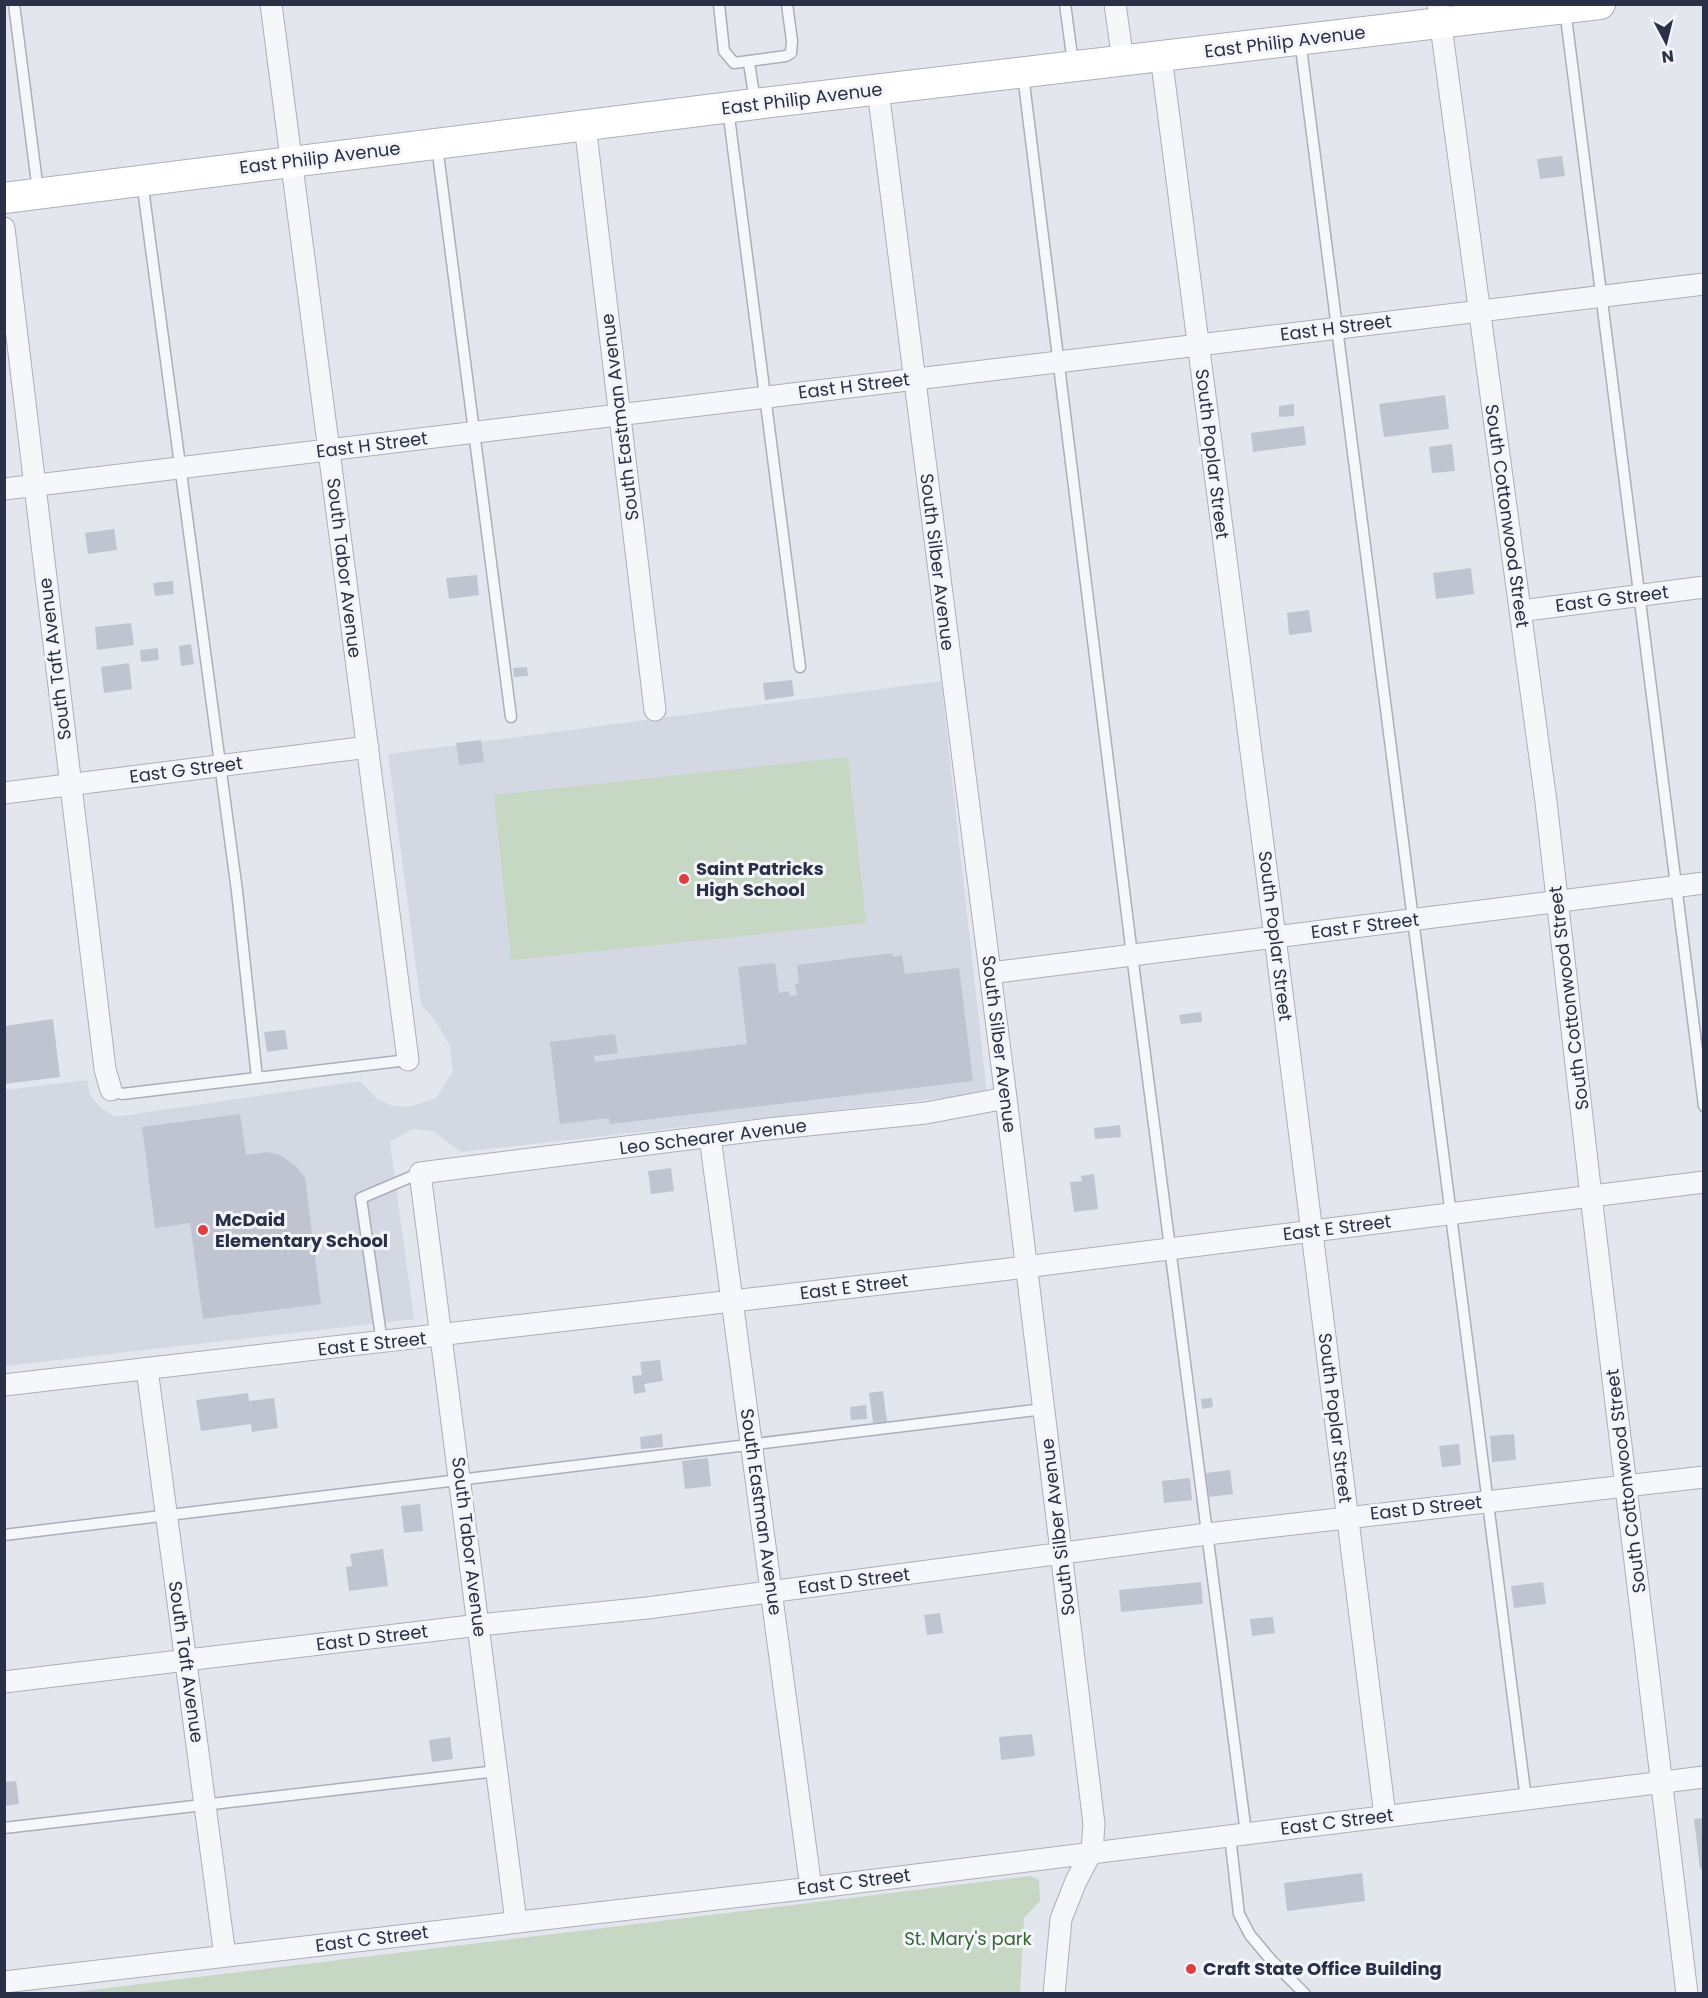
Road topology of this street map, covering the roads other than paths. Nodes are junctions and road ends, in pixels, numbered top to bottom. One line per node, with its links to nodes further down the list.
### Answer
1 (14, 4): 22 (lane)
2 (271, 4): 20 (street, South Tabor Avenue)
3 (719, 4): 13 (lane)
4 (787, 4): 13 (lane)
5 (1065, 4): 14 (lane)
6 (1115, 4): 12 (street)
7 (1600, 4): 8 (main road, East Philip Avenue)
8 (1565, 9): 9 (main road, East Philip Avenue); 26 (lane)
9 (1439, 14): 10 (main road, East Philip Avenue); 27 (street, South Cottonwood Street)
10 (1300, 40): 11 (main road, East Philip Avenue); 28 (lane)
11 (1161, 56): 12 (main road, East Philip Avenue); 29 (street, South Poplar Street)
12 (1123, 61): 14 (main road, East Philip Avenue)
13 (749, 63): 17 (lane)
14 (1074, 66): 15 (main road, East Philip Avenue)
15 (1023, 73): 16 (main road, East Philip Avenue); 30 (lane)
16 (878, 90): 17 (main road, East Philip Avenue); 31 (street, South Silber Avenue)
17 (742, 106): 18 (main road, East Philip Avenue); 32 (lane)
18 (585, 125): 19 (main road, East Philip Avenue); 33 (street, South Eastman Avenue)
19 (437, 143): 20 (main road, East Philip Avenue); 34 (lane)
20 (291, 162): 21 (main road, East Philip Avenue); 35 (street, South Tabor Avenue)
21 (142, 181): 22 (main road, East Philip Avenue); 36 (lane)
22 (38, 194): 23 (main road, East Philip Avenue)
23 (4, 198)
24 (4, 228): 37 (street, South Taft Avenue)
25 (1704, 284): 26 (street, East H Street)
26 (1601, 296): 27 (street, East H Street); 40 (lane)
27 (1479, 311): 28 (street, East H Street); 41 (street, South Cottonwood Street)
28 (1337, 328): 29 (street, East H Street); 52 (lane)
29 (1198, 345): 30 (street, East H Street); 53 (street, South Poplar Street)
30 (1058, 362): 31 (street, East H Street); 54 (lane)
31 (913, 379): 32 (street, East H Street); 55 (street, South Silber Avenue)
32 (765, 397): 33 (street, East H Street); 42 (lane)
33 (620, 415): 34 (street, East H Street); 43 (street, South Eastman Avenue)
34 (474, 432): 35 (street, East H Street); 44 (lane)
35 (329, 450): 36 (street, East H Street); 45 (street, South Tabor Avenue)
36 (181, 468): 37 (street, East H Street); 46 (lane)
37 (35, 485): 38 (street, East H Street); 47 (street, South Taft Avenue)
38 (4, 489)
39 (1704, 587): 40 (street, East G Street)
40 (1639, 596): 41 (street, East G Street); 50 (lane)
41 (1520, 611): 51 (street, South Cottonwood Street)
42 (800, 667)
43 (655, 710)
44 (511, 717)
45 (368, 747): 46 (street, East G Street); 56 (street, South Tabor Avenue)
46 (220, 766): 47 (street, East G Street); 57 (lane)
47 (70, 785): 48 (street, East G Street); 58 (street, South Taft Avenue)
48 (4, 793)
49 (1704, 883): 50 (street, East F Street)
50 (1676, 887): 51 (street, East F Street); 60 (lane)
51 (1557, 902): 52 (street, East F Street); 64 (street, South Cottonwood Street)
52 (1412, 920): 53 (street, East F Street); 65 (lane)
53 (1275, 937): 54 (street, East F Street); 66 (street, South Poplar Street)
54 (1132, 955): 55 (street, East F Street); 67 (lane)
55 (990, 973): 59 (street, South Silber Avenue)
56 (408, 1060): 57 (lane)
57 (257, 1078): 58 (lane)
58 (111, 1090)
59 (1006, 1098): 61 (street, Leo Schearer Avenue); 68 (street, South Silber Avenue)
60 (1704, 1106)
61 (710, 1137): 62 (street, Leo Schearer Avenue); 69 (street, South Eastman Avenue)
62 (420, 1173): 70 (street, South Tabor Avenue); 71 (lane)
63 (1704, 1182): 64 (street, East E Street)
64 (1591, 1196): 65 (street, East E Street); 78 (street, South Cottonwood Street)
65 (1450, 1214): 66 (street, East E Street); 79 (lane)
66 (1312, 1231): 67 (street, East E Street); 81 (street, South Poplar Street)
67 (1170, 1249): 68 (street, East E Street); 83 (lane)
68 (1026, 1267): 69 (street, East E Street); 74 (street, South Silber Avenue)
69 (733, 1302): 70 (street, East E Street); 75 (street, South Eastman Avenue)
70 (442, 1336): 71 (street, East E Street); 77 (street, South Tabor Avenue)
71 (382, 1343): 72 (street, East E Street)
72 (147, 1369): 73 (street, East E Street); 80 (street, South Taft Avenue)
73 (4, 1385)
74 (1044, 1409): 75 (lane); 84 (street, South Silber Avenue)
75 (752, 1445): 77 (lane); 85 (street, South Eastman Avenue)
76 (1704, 1477): 78 (street, East D Street)
77 (460, 1480): 80 (lane); 86 (street, South Tabor Avenue)
78 (1626, 1486): 79 (street, East D Street); 91 (street, South Cottonwood Street)
79 (1487, 1501): 81 (street, East D Street); 92 (lane)
80 (167, 1515): 82 (lane); 87 (street, South Taft Avenue)
81 (1348, 1517): 83 (street, East D Street); 94 (street, South Poplar Street)
82 (4, 1534)
83 (1207, 1534): 84 (street, East D Street); 96 (lane)
84 (1061, 1555): 85 (street, East D Street); 97 (street, South Silber Avenue)
85 (771, 1592): 86 (street, East D Street); 98 (street, South Eastman Avenue)
86 (479, 1625): 87 (street, East D Street); 89 (street, South Tabor Avenue)
87 (186, 1659): 88 (street, East D Street); 93 (street, South Taft Avenue)
88 (4, 1682)
89 (497, 1771): 93 (lane); 99 (street, South Tabor Avenue)
90 (1704, 1777): 91 (street, East C Street)
91 (1662, 1782): 92 (street, East C Street); 104 (street, South Cottonwood Street)
92 (1526, 1799): 94 (street, East C Street)
93 (205, 1805): 95 (lane); 100 (street, South Taft Avenue)
94 (1385, 1816): 96 (street, East C Street)
95 (4, 1828)
96 (1238, 1834): 97 (street, East C Street); 103 (lane)
97 (1092, 1851): 98 (street, East C Street); 102 (street, South Silber Avenue)
98 (811, 1888): 99 (street, East C Street)
99 (516, 1922): 100 (street, East C Street)
100 (225, 1956): 101 (street, East C Street)
101 (4, 1982)
102 (1054, 1994)
103 (1305, 1994)
104 (1687, 1994)

